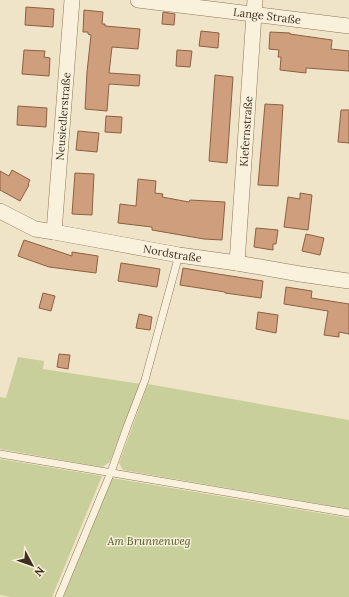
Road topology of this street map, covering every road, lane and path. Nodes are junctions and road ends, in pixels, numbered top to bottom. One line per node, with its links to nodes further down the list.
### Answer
1 (72, 0): 6 (street, Neusiedlerstraße)
2 (138, 0): 3 (street, Lange Straße)
3 (255, 7): 4 (street, Lange Straße); 8 (street, Kiefernstraße)
4 (349, 26)
5 (0, 211): 6 (street, Nordstraße)
6 (54, 232): 7 (street, Nordstraße)
7 (179, 254): 8 (street, Nordstraße); 11 (lane)
8 (237, 263): 9 (street, Nordstraße)
9 (349, 281)
10 (0, 454): 11 (lane)
11 (111, 472): 12 (lane); 13 (lane)
12 (349, 513)
13 (59, 597)

